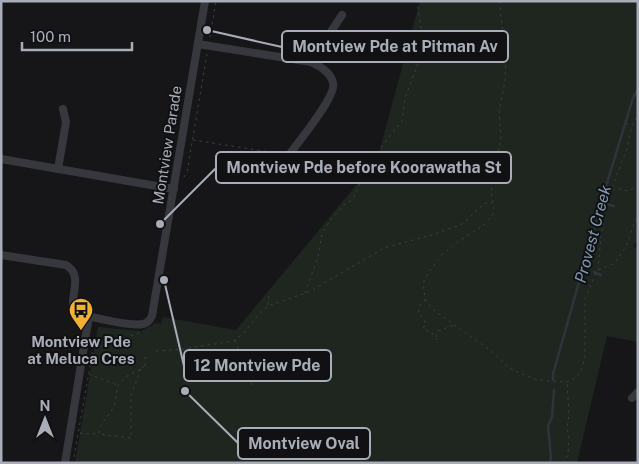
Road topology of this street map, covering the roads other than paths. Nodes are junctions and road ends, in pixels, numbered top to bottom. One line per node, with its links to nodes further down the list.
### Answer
1 (205, 1): 3 (street, Montview Parade)
2 (342, 14): 4 (street)
3 (198, 44): 4 (street); 9 (street, Montview Parade)
4 (311, 62): 6 (street)
5 (63, 110): 8 (street)
6 (288, 155)
7 (1, 159): 8 (street)
8 (58, 169): 9 (street)
9 (174, 189): 11 (street, Montview Parade)
10 (1, 255): 11 (street)
11 (89, 316): 12 (street)
12 (69, 462)

